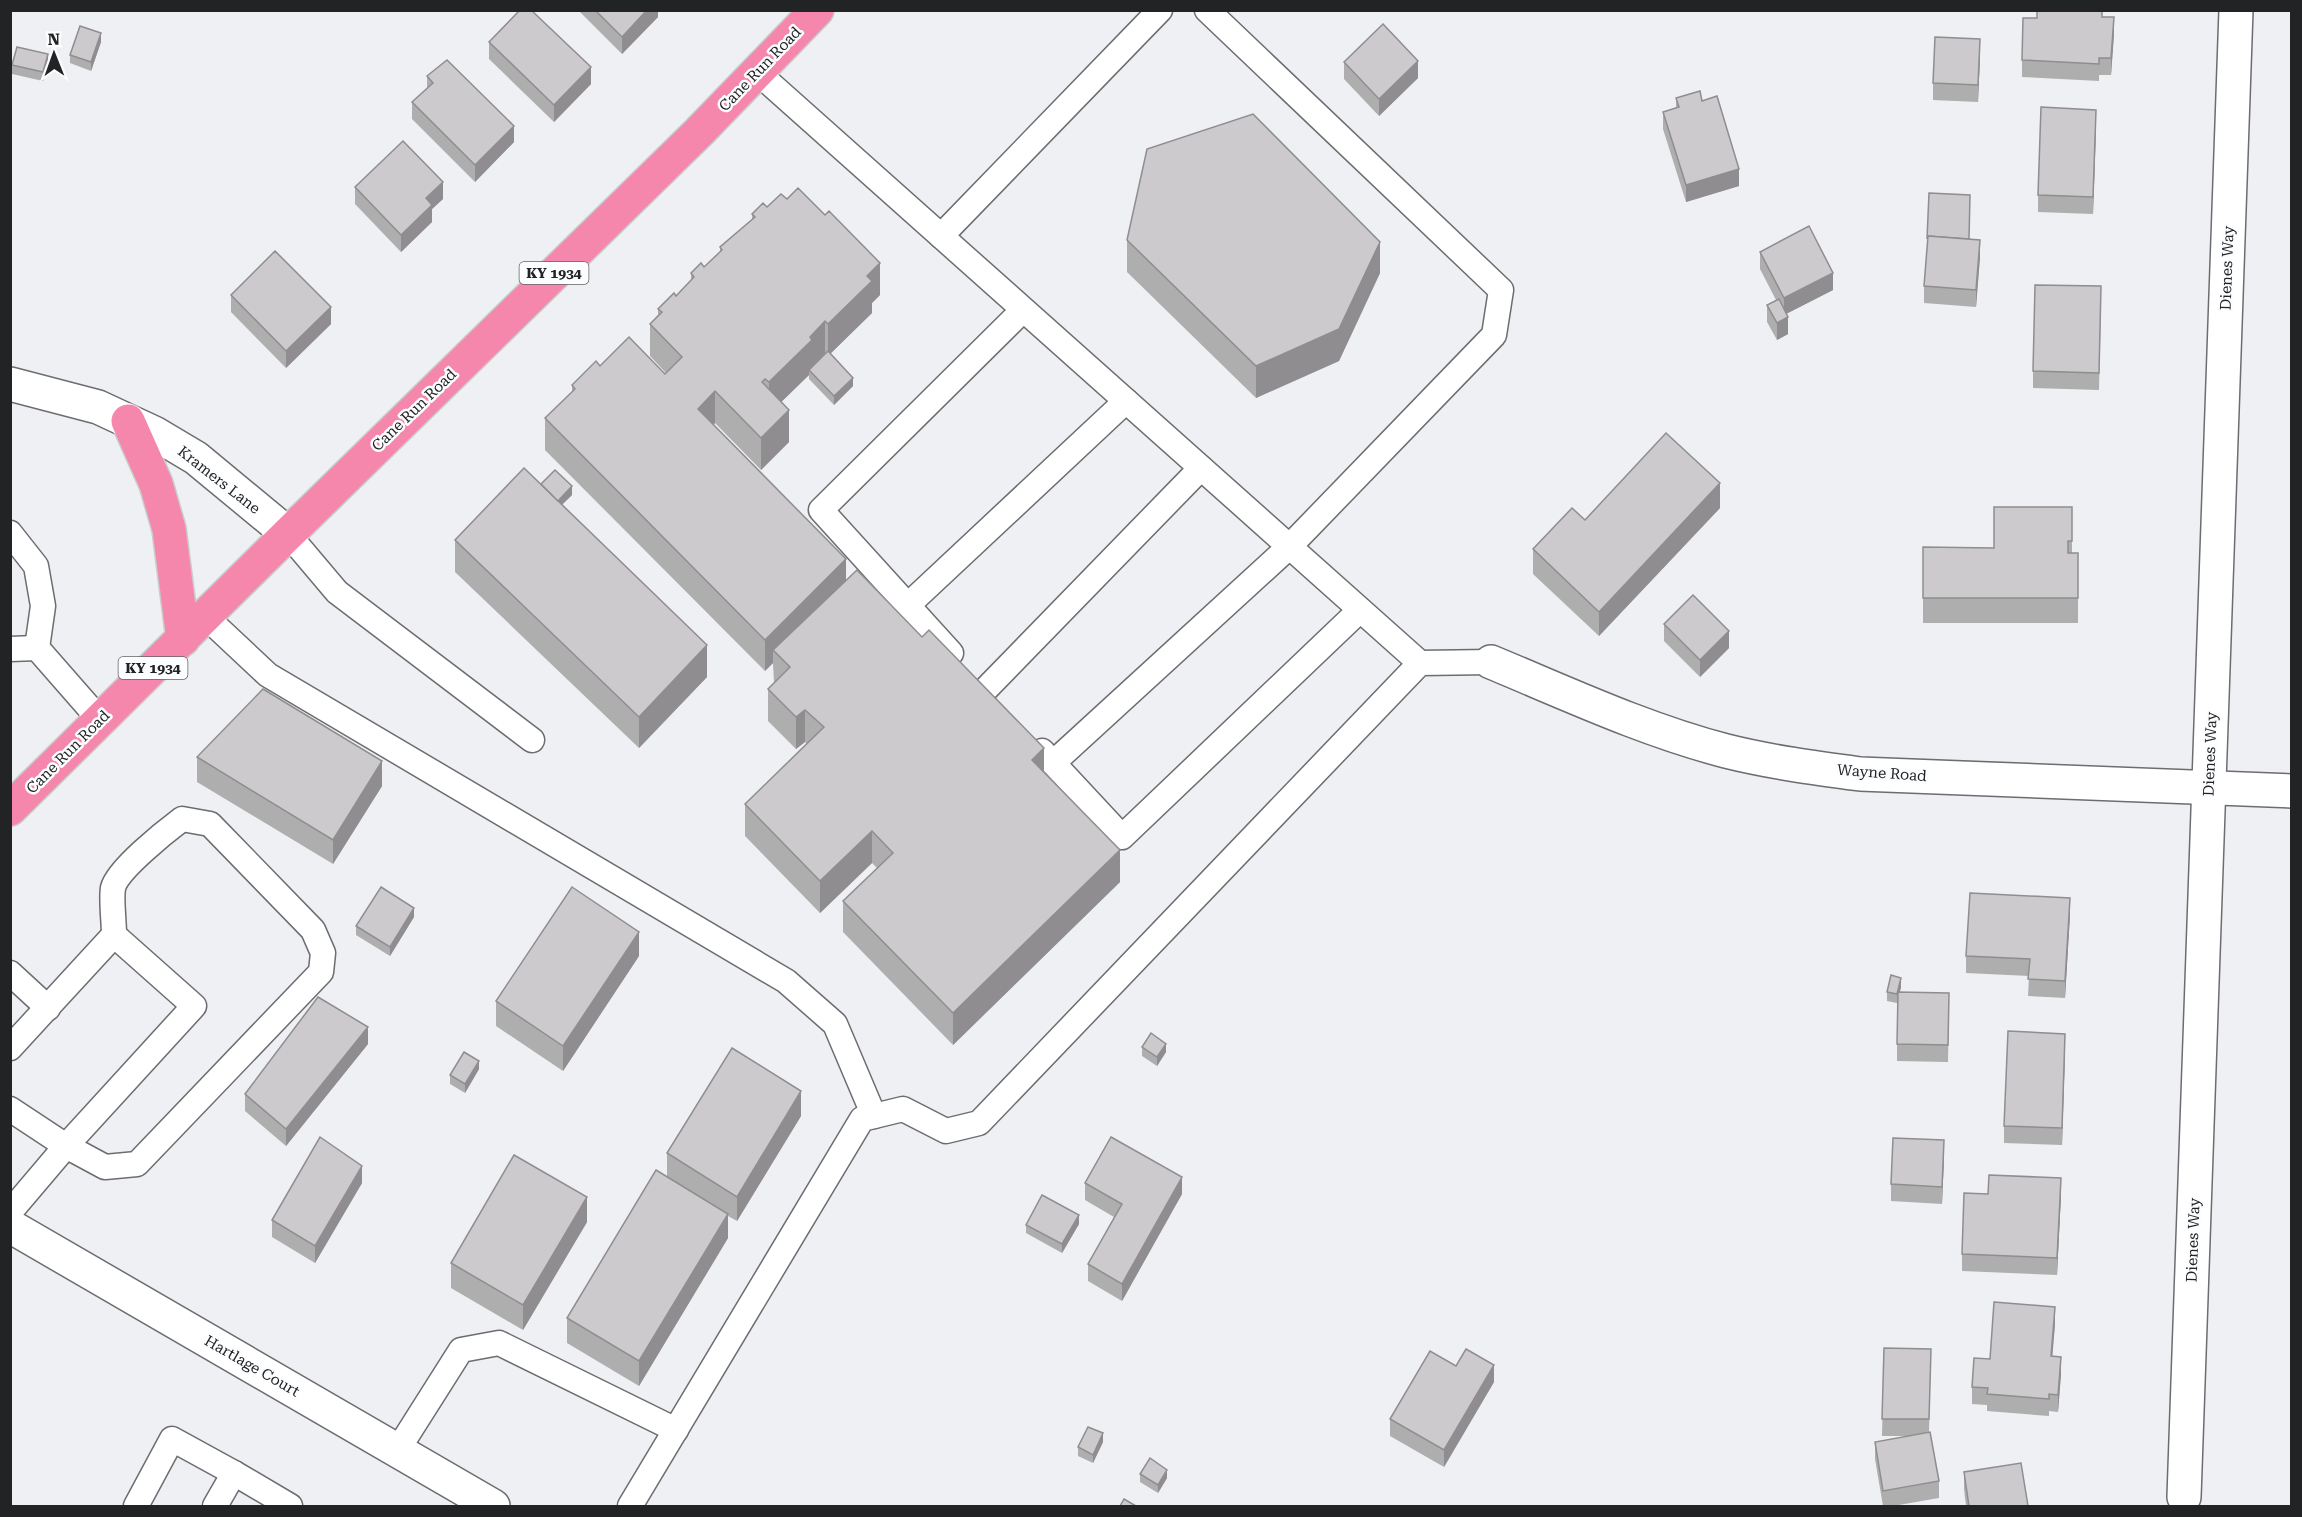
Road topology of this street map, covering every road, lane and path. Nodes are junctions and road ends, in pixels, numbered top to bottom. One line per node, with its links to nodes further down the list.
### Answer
1 (818, 10): 5 (highway, Cane Run Road / KY 1934)
2 (1160, 10): 6 (lane)
3 (1207, 10): 14 (lane)
4 (2236, 10): 27 (street, Dienes Way)
5 (757, 72): 6 (lane); 13 (highway, Cane Run Road / KY 1934)
6 (941, 236): 7 (lane)
7 (1023, 310): 9 (lane); 15 (lane)
8 (10, 384): 10 (street, Kramers Lane)
9 (1126, 400): 11 (lane); 15 (lane)
10 (128, 421): 13 (street, Kramers Lane); 18 (highway)
11 (1201, 468): 14 (lane); 15 (lane)
12 (10, 533): 19 (lane)
13 (288, 534): 17 (highway, Cane Run Road / KY 1934); 25 (lane)
14 (1289, 547): 16 (lane); 26 (lane)
15 (907, 606)
16 (1360, 609): 22 (lane); 26 (lane)
17 (205, 616): 18 (highway, Cane Run Road / KY 1934); 35 (lane)
18 (183, 639): 23 (highway, Cane Run Road / KY 1934)
19 (37, 648): 20 (lane); 23 (lane)
20 (10, 649)
21 (1491, 662): 22 (lane); 27 (street, Wayne Road)
22 (1420, 663): 35 (lane)
23 (100, 720): 29 (highway, Cane Run Road / KY 1934)
24 (1030, 739): 26 (lane)
25 (532, 740)
26 (1053, 763)
27 (2208, 789): 28 (street, Wayne Road); 42 (street, Dienes Way)
28 (2292, 791)
29 (10, 809)
30 (114, 935): 32 (lane); 36 (lane); 36 (lane)
31 (10, 973): 32 (lane)
32 (48, 1008): 33 (lane)
33 (10, 1048)
34 (10, 1108): 36 (lane)
35 (874, 1116): 39 (lane)
36 (66, 1146): 37 (lane)
37 (10, 1212)
38 (10, 1226): 40 (street, Hartlage Court)
39 (676, 1430): 40 (lane); 47 (lane)
40 (397, 1451): 43 (street, Hartlage Court)
41 (234, 1473): 44 (lane); 45 (lane); 46 (lane)
42 (2184, 1497)
43 (484, 1504)
44 (136, 1506)
45 (215, 1506)
46 (290, 1506)
47 (630, 1506)

